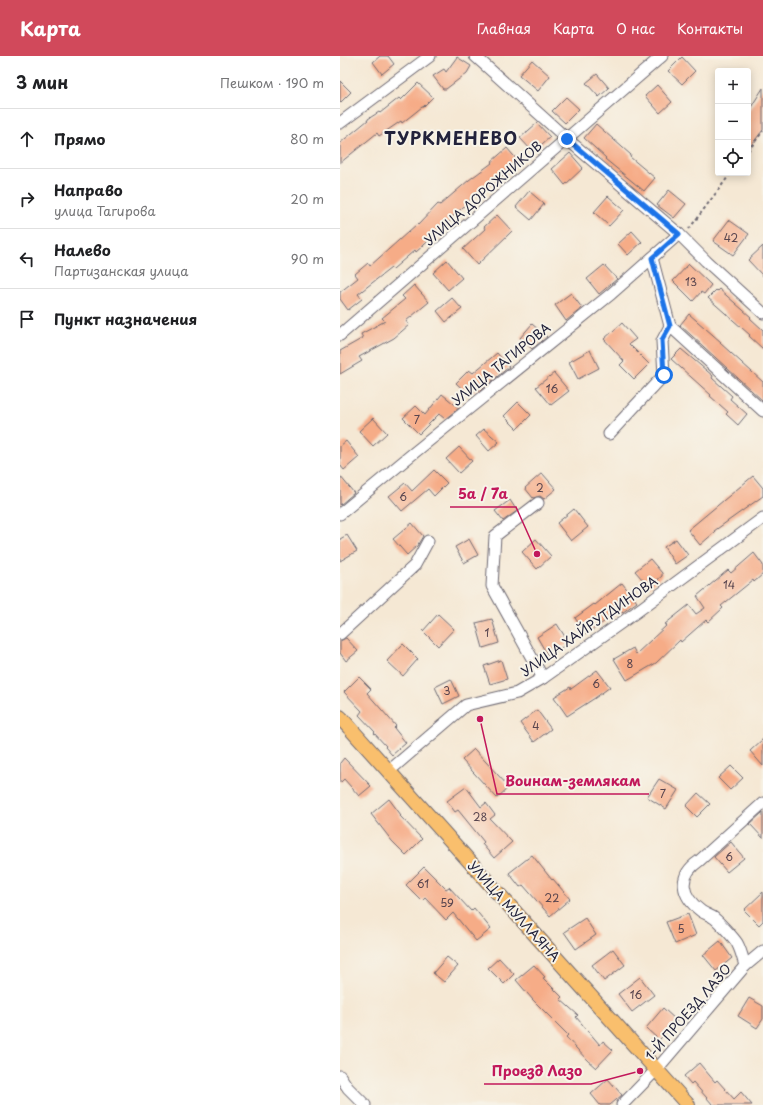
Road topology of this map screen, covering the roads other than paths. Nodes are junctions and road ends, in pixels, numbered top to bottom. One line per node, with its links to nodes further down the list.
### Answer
1 (430, 56): 4 (street)
2 (475, 56): 5 (street)
3 (662, 56): 5 (street, УЛИЦА ДОРОЖНИКОВ)
4 (340, 123)
5 (567, 139): 6 (street); 10 (street, УЛИЦА ДОРОЖНИКОВ)
6 (680, 236): 7 (street, УЛИЦА ТАГИРОВА); 8 (street)
7 (652, 258): 9 (street); 14 (street, УЛИЦА ТАГИРОВА)
8 (763, 313)
9 (670, 326): 11 (street); 12 (street)
10 (340, 335)
11 (763, 411)
12 (609, 434)
13 (538, 503): 18 (street)
14 (340, 514)
15 (763, 518): 18 (street, УЛИЦА ХАЙРУТДИНОВА)
16 (428, 541): 17 (street)
17 (340, 634)
18 (543, 678): 20 (street, УЛИЦА ХАЙРУТДИНОВА)
19 (340, 717): 20 (main road, УЛИЦА МУЛЛАЯНА)
20 (389, 771): 24 (main road, УЛИЦА МУЛЛАЯНА)
21 (763, 803): 23 (street)
22 (762, 954): 23 (street, 1-Й ПРОЕЗД ЛАЗО)
23 (745, 966): 24 (street, 1-Й ПРОЕЗД ЛАЗО)
24 (657, 1069): 27 (street, 1-Й ПРОЕЗД ЛАЗО); 28 (main road, УЛИЦА МУЛЛАЯНА)
25 (340, 1076): 26 (street)
26 (365, 1105)
27 (622, 1105)
28 (688, 1105)

